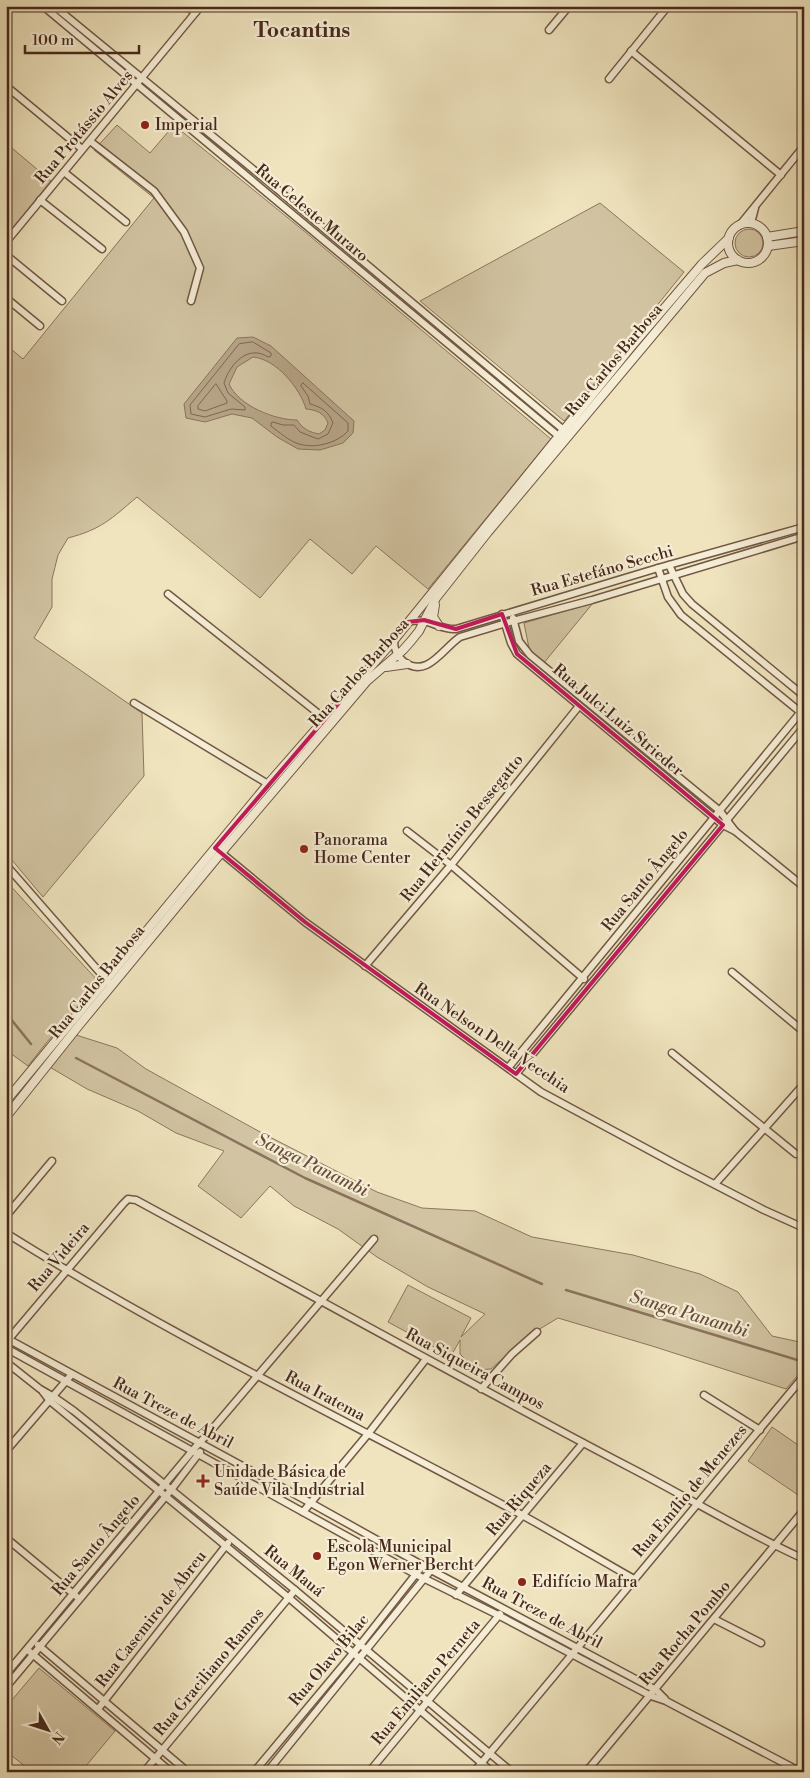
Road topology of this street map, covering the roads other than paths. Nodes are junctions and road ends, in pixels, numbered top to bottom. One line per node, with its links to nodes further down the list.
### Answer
1 (43, 6): 13 (street, Rua Celeste Muraro)
2 (54, 6): 11 (street, Rua Celeste Muraro)
3 (187, 6): 7 (street)
4 (201, 6): 7 (street, Rua Protássio Alves)
5 (569, 6): 8 (street)
6 (668, 6): 9 (street)
7 (195, 13): 11 (street, Rua Protássio Alves)
8 (549, 30)
9 (631, 50): 10 (street); 18 (street)
10 (609, 79)
11 (142, 80): 13 (street, Rua Protássio Alves); 37 (street, Rua Celeste Muraro)
12 (6, 86): 16 (street)
13 (136, 86): 14 (street, Rua Protássio Alves); 37 (street, Rua Celeste Muraro)
14 (90, 141): 16 (street, Rua Protássio Alves); 35 (street)
15 (804, 146): 18 (street, Rua Carlos Barbosa)
16 (82, 149): 17 (street, Rua Protássio Alves)
17 (64, 172): 19 (street, Rua Protássio Alves); 21 (street)
18 (781, 175): 20 (street, Rua Carlos Barbosa)
19 (40, 200): 28 (street, Rua Protássio Alves); 30 (street)
20 (756, 204): 22 (street, Rua Carlos Barbosa); 23 (street, Rua Carlos Barbosa)
21 (126, 222)
22 (751, 223): 23 (street); 25 (street)
23 (738, 226): 26 (street, Rua Carlos Barbosa)
24 (804, 231): 25 (street)
25 (767, 237): 29 (street)
26 (729, 238): 32 (street); 37 (street, Rua Carlos Barbosa)
27 (804, 241): 29 (street)
28 (6, 242)
29 (768, 246): 32 (street, Rua Carlos Barbosa)
30 (102, 249)
31 (6, 256): 34 (street)
32 (738, 260): 37 (street, Rua Carlos Barbosa)
33 (6, 298): 36 (street)
34 (62, 301)
35 (191, 301)
36 (40, 326)
37 (563, 435): 39 (street, Rua Carlos Barbosa)
38 (804, 527): 41 (street, Rua Estefáno Secchi)
39 (486, 531): 46 (street, Rua Carlos Barbosa); 51 (street, Rua Carlos Barbosa)
40 (804, 536): 43 (street)
41 (669, 565): 42 (street, Rua Estefáno Secchi); 43 (street)
42 (658, 568): 44 (street); 47 (street, Rua Estefáno Secchi)
43 (673, 575): 44 (street); 58 (street)
44 (661, 578): 50 (street); 61 (street)
45 (168, 594): 62 (street)
46 (436, 598): 49 (street, Rua Carlos Barbosa); 53 (street)
47 (511, 612): 48 (street, Rua Estefáno Secchi); 50 (street, Rua Julci Luiz Strieder)
48 (502, 614): 52 (street, Rua Julci Luiz Strieder); 53 (street, Rua Estefáno Secchi)
49 (424, 620): 51 (street, Rua Estefáno Secchi); 53 (street, Rua Estefáno Secchi); 55 (street, Rua Carlos Barbosa)
50 (513, 621): 52 (street); 65 (street, Rua Julci Luiz Strieder)
51 (408, 622): 54 (street, Rua Carlos Barbosa)
52 (504, 624): 56 (street); 60 (street, Rua Julci Luiz Strieder)
53 (439, 626)
54 (394, 640): 55 (street); 62 (street, Rua Carlos Barbosa)
55 (397, 656): 56 (street); 57 (street, Rua Carlos Barbosa)
56 (407, 664): 57 (street)
57 (381, 668): 69 (street, Rua Carlos Barbosa)
58 (804, 696)
59 (134, 703): 64 (street)
60 (579, 706): 66 (street, Rua Julci Luiz Strieder); 71 (street, Rua Hermínio Bessegatto)
61 (803, 712): 65 (street, Rua Santo Ângelo)
62 (324, 718): 64 (street, Rua Carlos Barbosa)
63 (804, 727): 67 (street, Rua Santo Ângelo)
64 (268, 784): 69 (street, Rua Carlos Barbosa)
65 (720, 811): 66 (street, Rua Santo Ângelo); 67 (street, Rua Julci Luiz Strieder)
66 (714, 817): 67 (street, Rua Julci Luiz Strieder); 75 (street, Rua Santo Ângelo)
67 (725, 822): 72 (street, Rua Julci Luiz Strieder); 77 (street, Rua Santo Ângelo)
68 (407, 831): 71 (street)
69 (218, 850): 73 (street, Rua Nelson Della Vecchia); 76 (street, Rua Carlos Barbosa)
70 (6, 865): 76 (street)
71 (451, 865): 73 (street, Rua Hermínio Bessegatto); 75 (street)
72 (804, 887)
73 (365, 966): 80 (street, Rua Nelson Della Vecchia)
74 (732, 972): 78 (street)
75 (583, 977): 77 (street); 80 (street, Rua Santo Ângelo)
76 (108, 983): 83 (street, Rua Carlos Barbosa); 84 (street, Rua Carlos Barbosa)
77 (590, 984): 81 (street, Rua Santo Ângelo)
78 (804, 1032)
79 (672, 1053): 85 (street)
80 (508, 1068): 81 (street, Rua Nelson Della Vecchia)
81 (516, 1074): 88 (street, Rua Nelson Della Vecchia)
82 (804, 1084): 85 (street)
83 (6, 1101)
84 (7, 1115)
85 (765, 1130): 86 (street); 88 (street)
86 (796, 1154)
87 (52, 1161): 90 (street)
88 (715, 1184): 91 (street, Rua Nelson Della Vecchia)
89 (136, 1200): 94 (street, Rua Videira); 95 (street, Rua Siqueira Campos)
90 (6, 1216)
91 (804, 1228)
92 (6, 1232): 94 (street, Rua Iratema)
93 (374, 1238): 95 (street, Rua Santo Ângelo)
94 (66, 1270): 97 (street, Rua Videira); 102 (street, Rua Iratema)
95 (322, 1301): 99 (street, Rua Siqueira Campos); 102 (street, Rua Santo Ângelo)
96 (536, 1332): 105 (street)
97 (7, 1339): 101 (street, Rua Treze de Abril)
98 (6, 1348): 104 (street, Rua Treze de Abril)
99 (426, 1359): 105 (street, Rua Siqueira Campos); 109 (street)
100 (6, 1362): 107 (street, Rua Mauá)
101 (72, 1374): 104 (street); 111 (street, Rua Treze de Abril)
102 (257, 1375): 109 (street, Rua Iratema); 111 (street, Rua Santo Ângelo)
103 (804, 1376): 108 (street, Rua Emílio de Menezes)
104 (66, 1383): 107 (street); 113 (street, Rua Treze de Abril)
105 (481, 1389): 110 (street, Rua Siqueira Campos)
106 (704, 1395): 108 (street)
107 (52, 1399): 112 (street); 114 (street, Rua Mauá)
108 (760, 1430): 117 (street, Rua Emílio de Menezes)
109 (368, 1434): 116 (street); 120 (street, Rua Iratema)
110 (583, 1443): 117 (street, Rua Siqueira Campos); 120 (street, Rua Riqueza)
111 (201, 1444): 113 (street, Rua Santo Ângelo); 116 (street, Rua Treze de Abril)
112 (6, 1451)
113 (195, 1453): 114 (street, Rua Santo Ângelo); 115 (street, Rua Santo Ângelo); 119 (street, Rua Treze de Abril)
114 (162, 1488): 115 (street, Rua Mauá); 133 (street, Rua Santo Ângelo)
115 (168, 1493): 122 (street, Rua Mauá); 123 (street); 135 (street, Rua Santo Ângelo)
116 (309, 1502): 119 (street); 126 (street, Rua Treze de Abril)
117 (699, 1503): 124 (street, Rua Siqueira Campos); 130 (street, Rua Emílio de Menezes)
118 (804, 1510): 124 (street, Rua Rocha Pombo)
119 (303, 1512): 128 (street, Rua Treze de Abril)
120 (523, 1516): 130 (street, Rua Iratema); 131 (street, Rua Riqueza)
121 (6, 1538): 133 (street)
122 (231, 1538): 123 (street, Rua Casemiro de Abreu); 132 (street, Rua Mauá)
123 (226, 1546): 136 (street); 156 (street, Rua Casemiro de Abreu)
124 (775, 1546): 125 (street, Rua Siqueira Campos); 139 (street, Rua Rocha Pombo)
125 (804, 1559)
126 (423, 1565): 127 (street, Rua Treze de Abril); 128 (street, Rua Olavo Bilac)
127 (432, 1570): 129 (street, Rua Olavo Bilac); 131 (street, Rua Treze de Abril)
128 (417, 1575): 129 (street, Rua Treze de Abril); 142 (street, Rua Olavo Bilac)
129 (425, 1579): 134 (street, Rua Treze de Abril); 146 (street, Rua Olavo Bilac)
130 (634, 1579): 144 (street, Rua Emílio de Menezes)
131 (463, 1586): 134 (street, Rua Riqueza); 137 (street, Rua Treze de Abril)
132 (295, 1590): 136 (street, Rua Graciliano Ramos); 142 (street, Rua Mauá)
133 (72, 1594): 135 (street); 140 (street, Rua Santo Ângelo)
134 (456, 1595): 138 (street, Rua Treze de Abril)
135 (79, 1598): 143 (street, Rua Santo Ângelo)
136 (289, 1598): 147 (street); 160 (street, Rua Graciliano Ramos)
137 (504, 1609): 138 (street, Rua Emiliano Perneta); 144 (street, Rua Treze de Abril)
138 (498, 1615): 149 (street, Rua Treze de Abril); 155 (street, Rua Emiliano Perneta)
139 (714, 1619): 141 (street); 153 (street, Rua Rocha Pombo)
140 (34, 1641): 143 (street); 145 (street, Rua Santo Ângelo)
141 (761, 1644)
142 (360, 1645): 146 (street, Rua Mauá); 147 (street, Rua Olavo Bilac)
143 (40, 1646): 148 (street, Rua Santo Ângelo); 156 (street)
144 (578, 1648): 149 (street, Rua Emílio de Menezes); 153 (street, Rua Treze de Abril)
145 (27, 1649): 148 (street); 151 (street, Rua Santo Ângelo)
146 (367, 1651): 150 (street, Rua Olavo Bilac); 155 (street, Rua Mauá)
147 (353, 1653): 150 (street); 167 (street, Rua Olavo Bilac)
148 (33, 1654): 152 (street, Rua Santo Ângelo); 158 (street)
149 (571, 1655): 154 (street, Rua Treze de Abril); 161 (street, Rua Emílio de Menezes)
150 (360, 1659): 159 (street); 168 (street, Rua Olavo Bilac)
151 (6, 1674)
152 (6, 1686)
153 (656, 1690): 154 (street, Rua Rocha Pombo); 157 (street, Rua Treze de Abril)
154 (650, 1696): 157 (street, Rua Treze de Abril); 173 (street, Rua Rocha Pombo)
155 (429, 1700): 159 (street, Rua Emiliano Perneta); 161 (street, Rua Mauá)
156 (105, 1701): 158 (street, Rua Casemiro de Abreu); 160 (street)
157 (666, 1701): 174 (street, Rua Treze de Abril)
158 (98, 1709): 162 (street)
159 (420, 1710): 163 (street); 169 (street, Rua Emiliano Perneta)
160 (162, 1750): 162 (street, Rua Graciliano Ramos); 166 (street)
161 (490, 1753): 163 (street, Rua Emílio de Menezes); 172 (street, Rua Mauá)
162 (155, 1758): 164 (street, Rua Graciliano Ramos); 165 (street)
163 (482, 1763): 170 (street, Rua Emílio de Menezes); 171 (street)
164 (144, 1772)
165 (171, 1772)
166 (188, 1772)
167 (254, 1772)
168 (267, 1772)
169 (369, 1772)
170 (474, 1772)
171 (492, 1772)
172 (512, 1772)
173 (586, 1772)
174 (801, 1772)

